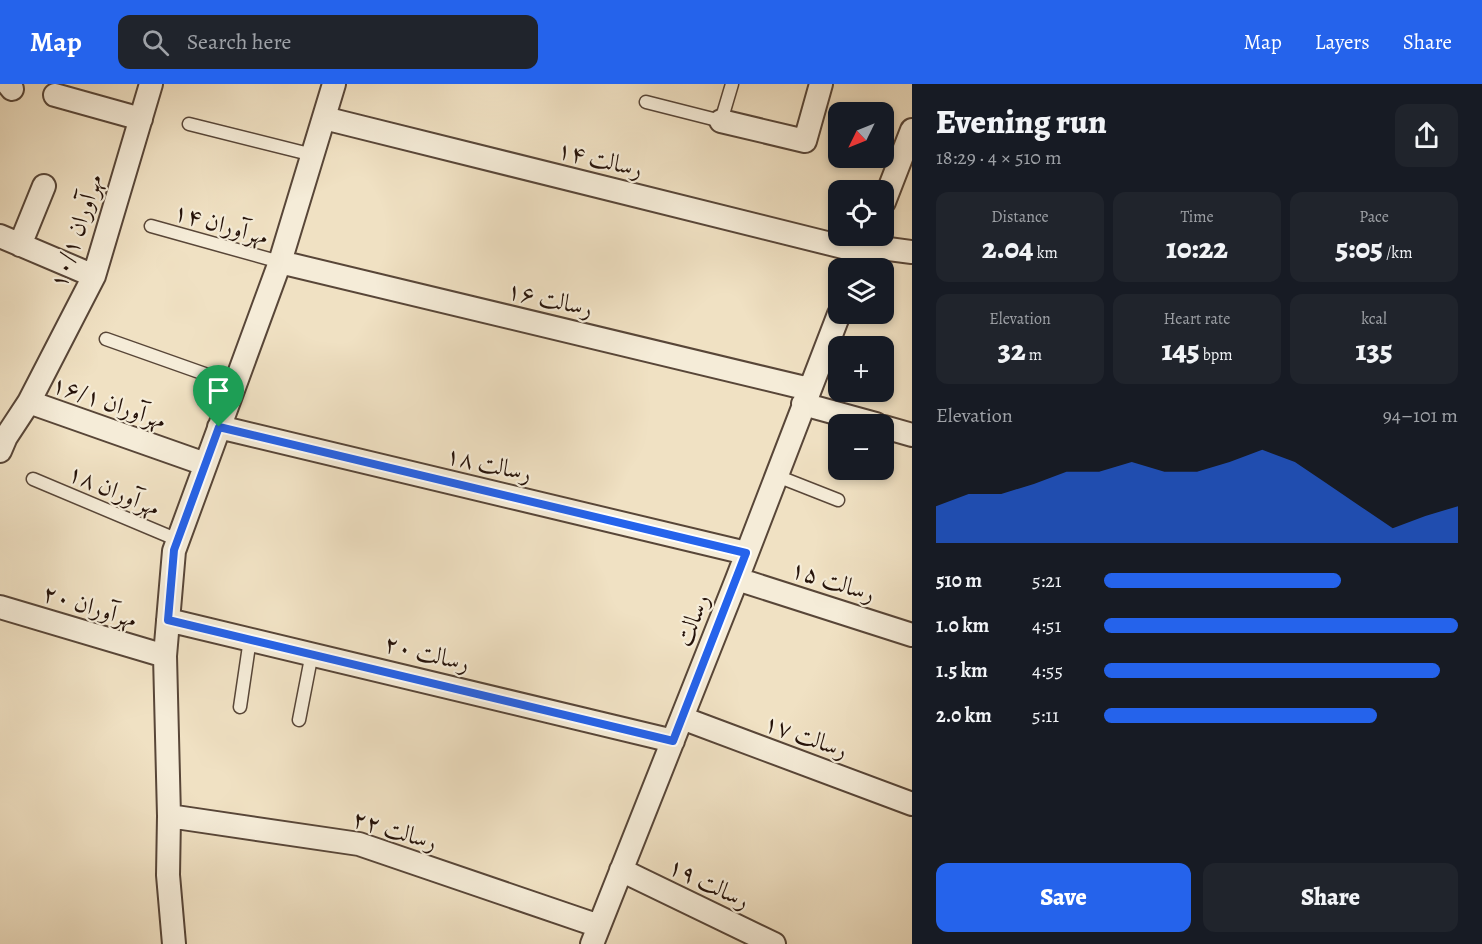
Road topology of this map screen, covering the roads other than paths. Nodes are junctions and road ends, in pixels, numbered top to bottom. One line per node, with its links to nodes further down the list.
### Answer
1 (151, 84): 7 (street, مهرآوران ۱۰/۱)
2 (334, 84): 8 (street)
3 (732, 84): 9 (lane)
4 (821, 84): 9 (street)
5 (55, 95): 7 (street)
6 (646, 102): 9 (lane)
7 (141, 118): 20 (street, مهرآوران ۱۰/۱)
8 (324, 118): 12 (street); 17 (street, رسالت ۱۴)
9 (721, 121)
10 (189, 124): 12 (lane)
11 (912, 130): 13 (street)
12 (313, 155): 19 (street)
13 (893, 180)
14 (44, 186): 16 (street)
15 (151, 226): 19 (lane, ۱۴ مهرآوران)
16 (10, 240): 20 (street)
17 (864, 250): 18 (street, رسالت ۱۴)
18 (912, 252)
19 (280, 262): 23 (street); 24 (street, رسالت ۱۶)
20 (94, 276): 25 (street, مهرآوران ۱۰/۱)
21 (834, 324): 24 (street, رسالت)
22 (106, 339): 23 (lane)
23 (236, 385): 27 (street)
24 (806, 396): 26 (street, رسالت ۱۶); 32 (street, رسالت)
25 (29, 402): 30 (street, مهرآوران ۱۰/۱); 31 (street, مهرآوران ۱۶/۱)
26 (851, 414)
27 (219, 427): 31 (street); 36 (street, رسالت ۱۸)
28 (894, 430): 29 (street)
29 (912, 435)
30 (2, 440)
31 (205, 464): 35 (street)
32 (777, 476): 34 (lane); 36 (street, رسالت)
33 (33, 478): 35 (lane, مهرآوران ۱۸)
34 (838, 500)
35 (178, 540): 39 (street)
36 (746, 553): 37 (street, رسالت)
37 (737, 579): 40 (street, رسالت ۱۵); 45 (street, رسالت)
38 (0, 607): 43 (street, مهرآوران ۲۰)
39 (168, 620): 41 (street, رسالت ۲۰); 43 (street)
40 (912, 635)
41 (250, 639): 42 (street, رسالت ۲۰); 44 (lane)
42 (312, 653): 46 (lane); 47 (street, رسالت ۲۰)
43 (165, 656): 49 (street)
44 (240, 708)
45 (682, 718): 47 (street, رسالت); 48 (street, رسالت ۱۷)
46 (299, 720)
47 (673, 741): 50 (street, رسالت)
48 (912, 804)
49 (169, 816): 51 (street, رسالت ۲۲); 52 (street)
50 (621, 870): 51 (street, رسالت); 53 (street, رسالت ۱۹)
51 (596, 935)
52 (174, 944)
53 (774, 944)

